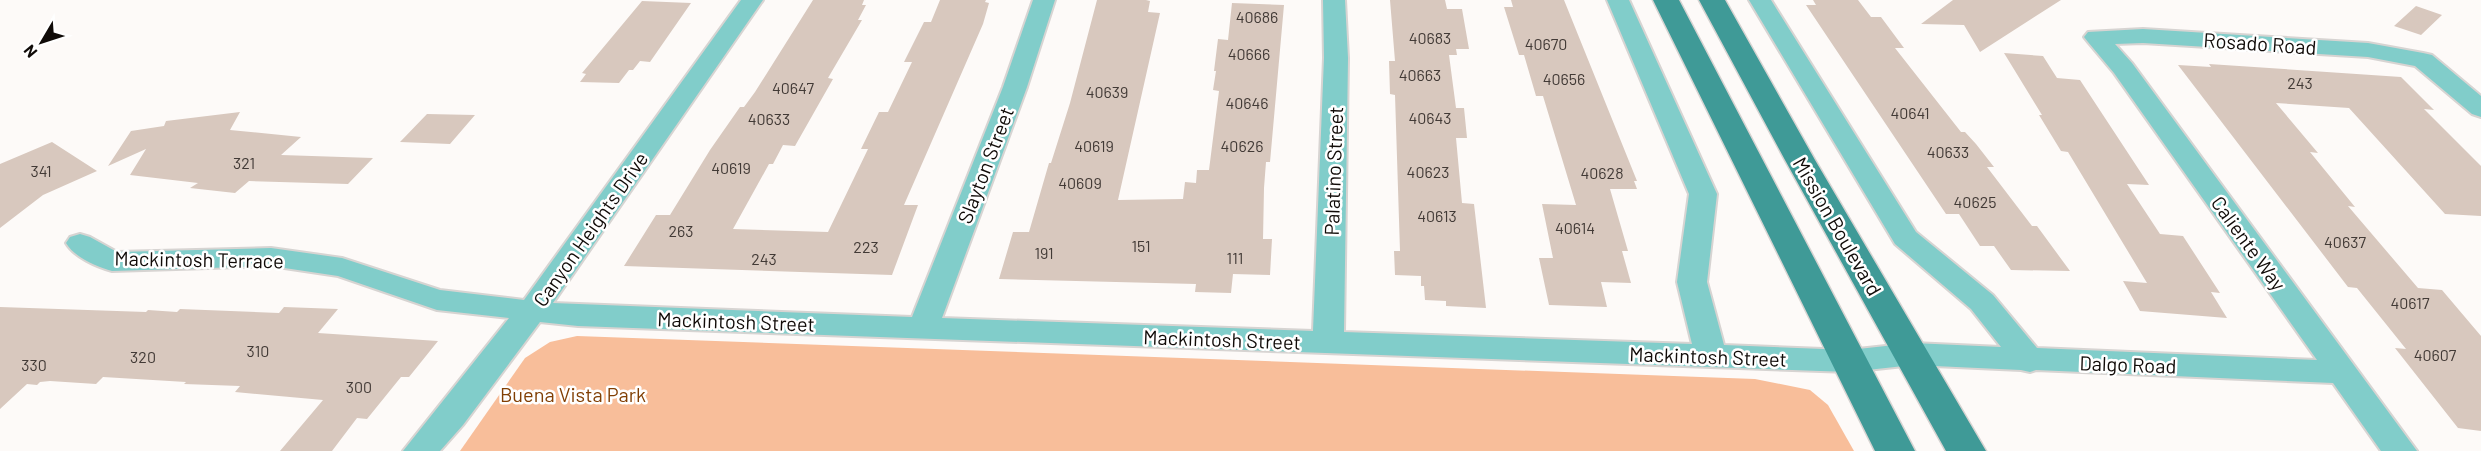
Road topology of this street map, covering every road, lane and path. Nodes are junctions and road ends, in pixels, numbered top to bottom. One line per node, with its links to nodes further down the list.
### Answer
1 (752, 0): 11 (street, Canyon Heights Drive)
2 (1044, 0): 12 (street, Slayton Street)
3 (1334, 0): 13 (street, Palatino Street)
4 (1618, 0): 15 (street)
5 (1666, 0): 16 (main road)
6 (1712, 0): 14 (main road, Mission Boulevard)
7 (1760, 0): 17 (street)
8 (2096, 37): 9 (street, Rosado Road); 18 (street, Caliente Way)
9 (2481, 109)
10 (80, 243): 11 (street, Mackintosh Terrace)
11 (531, 312): 12 (street, Mackintosh Street); 19 (street, Canyon Heights Drive)
12 (923, 328): 13 (street, Mackintosh Street)
13 (1328, 343): 15 (street, Mackintosh Street)
14 (1913, 354): 16 (street, Mackintosh Street); 17 (street, Dalgo Road); 21 (main road, Mission Boulevard)
15 (1711, 356): 16 (street, Mackintosh Street)
16 (1849, 361): 20 (main road)
17 (2030, 361): 18 (street, Dalgo Road)
18 (2343, 372): 22 (street, Caliente Way)
19 (420, 451)
20 (1895, 451)
21 (1966, 451)
22 (2400, 451)

